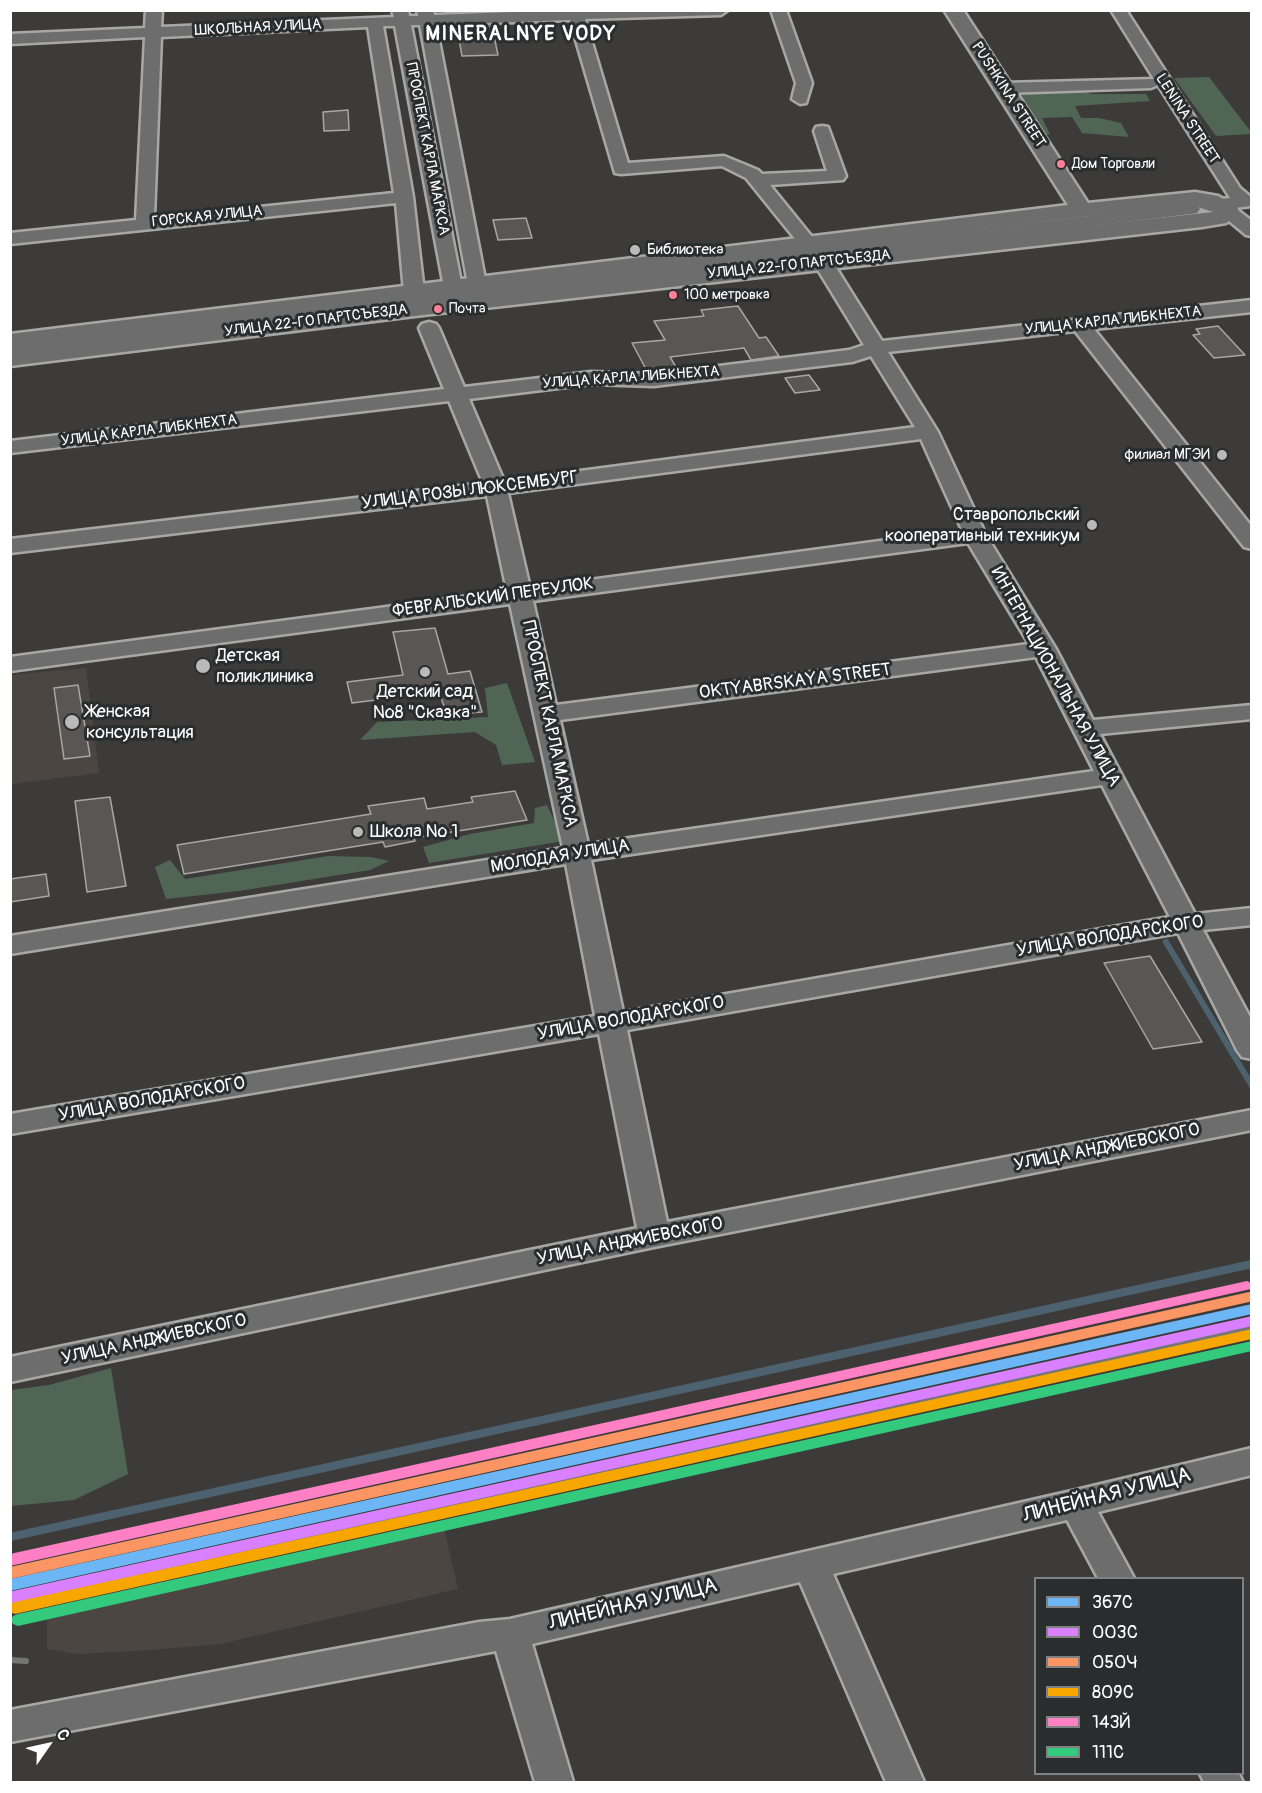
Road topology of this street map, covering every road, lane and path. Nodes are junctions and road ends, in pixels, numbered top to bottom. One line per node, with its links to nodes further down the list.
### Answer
1 (154, 10): 10 (street)
2 (721, 10): 6 (street, ШКОЛЬНАЯ УЛИЦА)
3 (778, 10): 14 (street)
4 (953, 10): 13 (main road, PUSHKINA STREET)
5 (1118, 10): 18 (street, LENINA STREET)
6 (575, 13): 8 (street, ШКОЛЬНАЯ УЛИЦА); 16 (street)
7 (401, 16): 8 (street, ШКОЛЬНАЯ УЛИЦА); 9 (street, ШКОЛЬНАЯ УЛИЦА); 25 (street, ПРОСПЕКТ КАРЛА МАРКСА)
8 (425, 16): 24 (street, ПРОСПЕКТ КАРЛА МАРКСА)
9 (375, 22): 10 (street, ШКОЛЬНАЯ УЛИЦА); 17 (street, ПРОСПЕКТ КАРЛА МАРКСА)
10 (152, 32): 11 (street, ШКОЛЬНАЯ УЛИЦА); 20 (street)
11 (10, 39)
12 (1151, 83): 13 (street)
13 (1003, 88): 19 (main road, PUSHKINA STREET)
14 (800, 99)
15 (822, 131): 16 (street)
16 (757, 180): 23 (street, ИНТЕРНАЦИОНАЛЬНАЯ УЛИЦА)
17 (404, 197): 20 (street, ГОРСКАЯ УЛИЦА); 26 (street, ПРОСПЕКТ КАРЛА МАРКСА)
18 (1217, 208): 19 (main road, УЛИЦА 22-ГО ПАРТСЪЕЗДА); 21 (street); 23 (street); 23 (main road, УЛИЦА 22-ГО ПАРТСЪЕЗДА)
19 (1082, 210): 23 (main road, УЛИЦА 22-ГО ПАРТСЪЕЗДА)
20 (144, 223): 22 (street, ГОРСКАЯ УЛИЦА)
21 (1251, 231)
22 (10, 239)
23 (817, 254): 24 (main road, УЛИЦА 22-ГО ПАРТСЪЕЗДА); 31 (street, ИНТЕРНАЦИОНАЛЬНАЯ УЛИЦА); 32 (street); 33 (main road, УЛИЦА 22-ГО ПАРТСЪЕЗДА)
24 (477, 284): 25 (main road, УЛИЦА 22-ГО ПАРТСЪЕЗДА)
25 (453, 287): 26 (main road, УЛИЦА 22-ГО ПАРТСЪЕЗДА)
26 (414, 292): 30 (main road, УЛИЦА 22-ГО ПАРТСЪЕЗДА)
27 (1251, 306): 28 (street, УЛИЦА КАРЛА ЛИБКНЕХТА)
28 (1080, 325): 31 (street, УЛИЦА КАРЛА ЛИБКНЕХТА); 39 (street)
29 (429, 328): 34 (street, ПРОСПЕКТ КАРЛА МАРКСА)
30 (10, 341)
31 (877, 347): 34 (street, УЛИЦА КАРЛА ЛИБКНЕХТА); 35 (street, ИНТЕРНАЦИОНАЛЬНАЯ УЛИЦА)
32 (10, 351)
33 (10, 359)
34 (456, 395): 36 (street, УЛИЦА КАРЛА ЛИБКНЕХТА); 37 (street, ПРОСПЕКТ КАРЛА МАРКСА)
35 (928, 432): 37 (street, УЛИЦА РОЗЫ ЛЮКСЕМБУРГ); 38 (street, ИНТЕРНАЦИОНАЛЬНАЯ УЛИЦА)
36 (10, 447)
37 (496, 488): 40 (street, УЛИЦА РОЗЫ ЛЮКСЕМБУРГ); 41 (street, ПРОСПЕКТ КАРЛА МАРКСА)
38 (975, 535): 41 (street, ФЕВРАЛЬСКИЙ ПЕРЕУЛОК); 42 (street, ИНТЕРНАЦИОНАЛЬНАЯ УЛИЦА)
39 (1251, 542)
40 (10, 546)
41 (520, 594): 43 (street, ФЕВРАЛЬСКИЙ ПЕРЕУЛОК); 45 (street, ПРОСПЕКТ КАРЛА МАРКСА)
42 (1044, 649): 45 (street, OKTYABRSKAYA STREET); 46 (street, ИНТЕРНАЦИОНАЛЬНАЯ УЛИЦА)
43 (10, 664)
44 (1251, 712): 46 (street)
45 (547, 714): 48 (street, ПРОСПЕКТ КАРЛА МАРКСА)
46 (1084, 728): 47 (street, ИНТЕРНАЦИОНАЛЬНАЯ УЛИЦА)
47 (1110, 776): 48 (street, МОЛОДАЯ УЛИЦА); 50 (street, ИНТЕРНАЦИОНАЛЬНАЯ УЛИЦА)
48 (577, 854): 51 (street, МОЛОДАЯ УЛИЦА); 52 (street, ПРОСПЕКТ КАРЛА МАРКСА)
49 (1251, 916): 50 (street, УЛИЦА ВОЛОДАРСКОГО)
50 (1186, 923): 52 (street, УЛИЦА ВОЛОДАРСКОГО); 53 (street, ИНТЕРНАЦИОНАЛЬНАЯ УЛИЦА)
51 (10, 945)
52 (611, 1023): 55 (street, УЛИЦА ВОЛОДАРСКОГО); 56 (street, ПРОСПЕКТ КАРЛА МАРКСА)
53 (1251, 1050)
54 (1251, 1120): 56 (street, УЛИЦА АНДЖИЕВСКОГО)
55 (10, 1124)
56 (654, 1236): 57 (street, УЛИЦА АНДЖИЕВСКОГО)
57 (10, 1371)
58 (1251, 1461): 59 (street, ЛИНЕЙНАЯ УЛИЦА)
59 (1076, 1504): 60 (street, ЛИНЕЙНАЯ УЛИЦА); 61 (street)
60 (812, 1564): 62 (street, ЛИНЕЙНАЯ УЛИЦА); 65 (street)
61 (1115, 1577)
62 (510, 1634): 63 (street, ЛИНЕЙНАЯ УЛИЦА); 64 (street)
63 (10, 1726)
64 (554, 1782)
65 (905, 1782)

